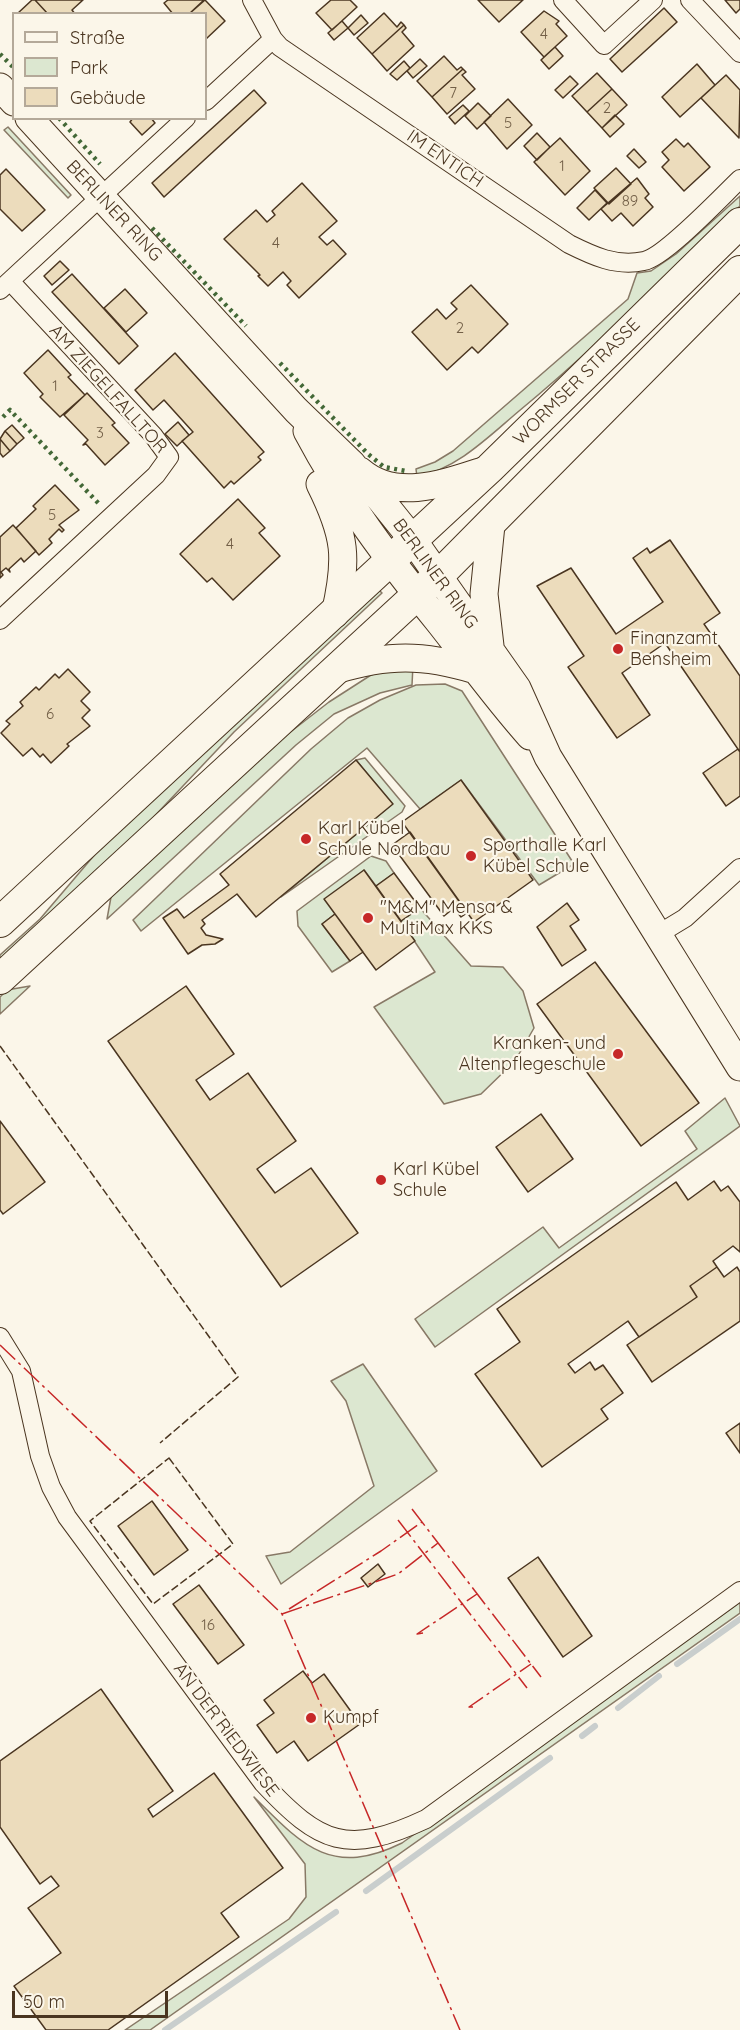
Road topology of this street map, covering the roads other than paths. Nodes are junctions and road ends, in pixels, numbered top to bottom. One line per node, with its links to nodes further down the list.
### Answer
1 (252, 0): 5 (street, IM ENTICH)
2 (563, 0): 3 (street)
3 (653, 0)
4 (690, 0): 6 (street)
5 (273, 39): 9 (street); 12 (street, IM ENTICH)
6 (740, 53)
7 (0, 87): 8 (street)
8 (12, 100)
9 (207, 100)
10 (31, 120): 13 (street, BERLINER RING)
11 (184, 120): 13 (street)
12 (740, 179)
13 (102, 197): 16 (street); 17 (street, BERLINER RING)
14 (740, 223): 19 (main road, WORMSER STRASSE)
15 (740, 271): 20 (main road, WORMSER STRASSE)
16 (5, 286): 25 (street, AM ZIEGELFALLTOR)
17 (296, 410): 18 (street, BERLINER RING); 22 (street, BERLINER RING); 24 (street)
18 (352, 464): 19 (street); 21 (street, BERLINER RING)
19 (490, 468): 21 (main road, WORMSER STRASSE)
20 (490, 525): 23 (main road, WORMSER STRASSE); 26 (street)
21 (413, 540): 22 (main road, WORMSER STRASSE); 23 (street, BERLINER RING)
22 (391, 562): 23 (street, BERLINER RING); 24 (main road, WORMSER STRASSE)
23 (426, 586): 26 (street, BERLINER RING); 27 (main road, WORMSER STRASSE)
24 (335, 614): 29 (main road, WORMSER STRASSE)
25 (0, 620)
26 (483, 661): 27 (street); 30 (street, BERLINER RING)
27 (335, 670): 31 (main road, WORMSER STRASSE)
28 (740, 868): 30 (street)
29 (0, 922)
30 (657, 934): 32 (street, BERLINER RING)
31 (0, 979)
32 (740, 1067)
33 (0, 1337): 34 (street, AN DER RIEDWIESE)
34 (740, 1591)

